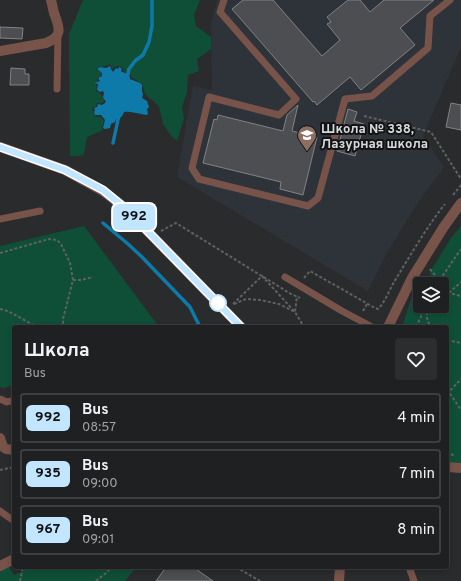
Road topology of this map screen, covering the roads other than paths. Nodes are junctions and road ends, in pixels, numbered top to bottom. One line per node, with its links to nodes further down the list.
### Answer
1 (51, 0): 4 (street)
2 (224, 0): 3 (lane)
3 (450, 0)
4 (58, 33): 5 (street); 6 (lane)
5 (0, 51)
6 (57, 89)
7 (0, 147): 12 (street)
8 (461, 203): 14 (street)
9 (40, 211): 10 (lane)
10 (0, 219)
11 (285, 277): 13 (lane)
12 (239, 325)
13 (368, 325)
14 (389, 325)
15 (0, 399): 16 (lane)
16 (12, 401)
17 (0, 438): 18 (street)
18 (12, 449)
19 (449, 467): 20 (street)
20 (461, 468)
21 (0, 511): 22 (lane)
22 (12, 520)
23 (12, 560): 24 (street)
24 (0, 566)
25 (340, 569): 27 (street)
26 (410, 569): 28 (lane)
27 (339, 581)
28 (414, 581)

